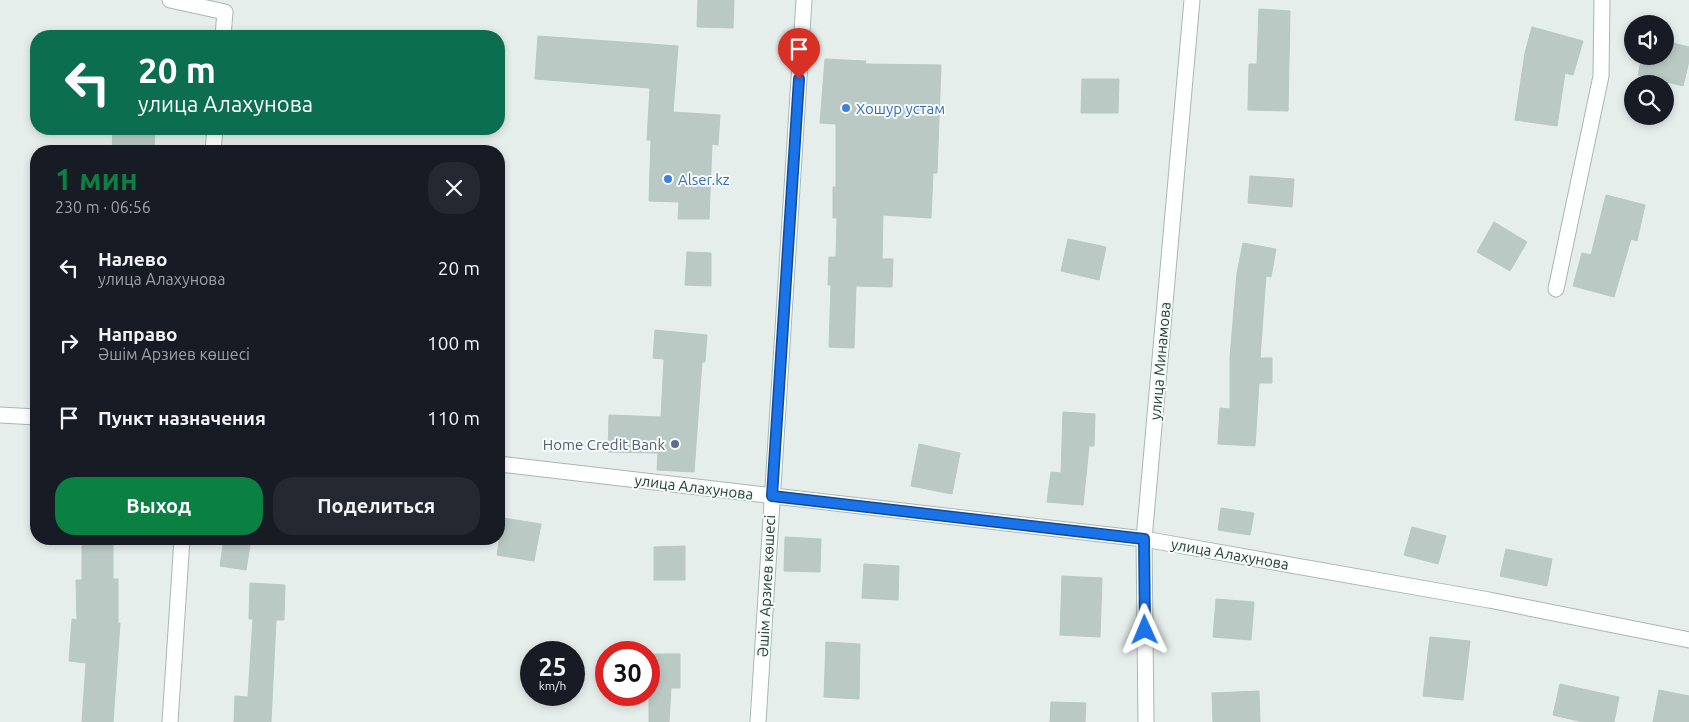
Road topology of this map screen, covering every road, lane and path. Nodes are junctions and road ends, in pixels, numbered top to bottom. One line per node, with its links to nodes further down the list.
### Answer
1 (170, 0): 5 (street)
2 (804, 0): 10 (street, Әшім Арзиев көшесі)
3 (1192, 0): 11 (street, улица Минамова)
4 (1602, 0): 6 (street)
5 (224, 30)
6 (1556, 289)
7 (0, 415): 8 (street)
8 (30, 417)
9 (505, 465): 10 (street, улица Алахунова)
10 (772, 496): 11 (street, улица Алахунова); 15 (street, Әшім Арзиев көшесі)
11 (1144, 539): 13 (street, улица Алахунова); 16 (street, улица Минамова)
12 (182, 545): 14 (street)
13 (1689, 640)
14 (170, 722)
15 (758, 722)
16 (1146, 722)

